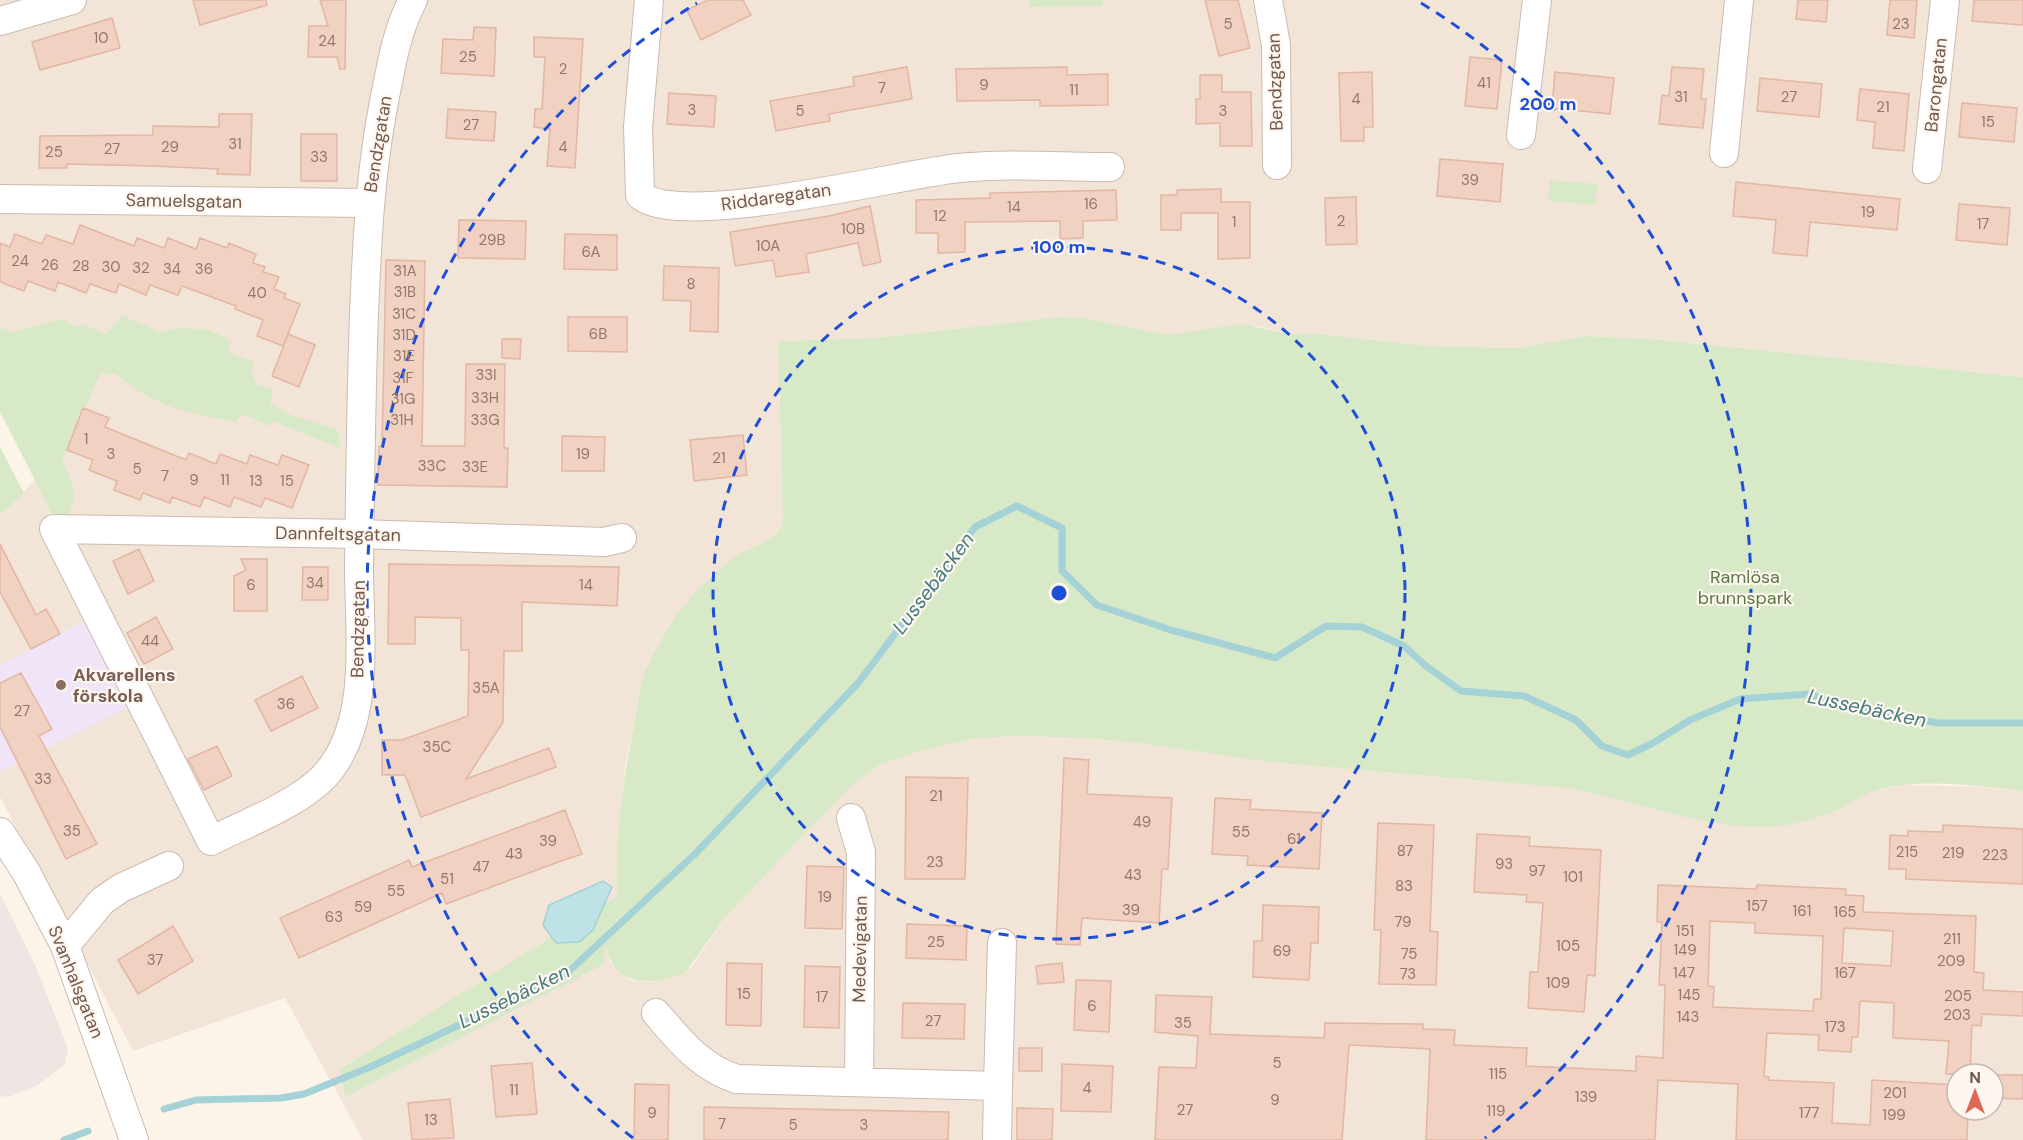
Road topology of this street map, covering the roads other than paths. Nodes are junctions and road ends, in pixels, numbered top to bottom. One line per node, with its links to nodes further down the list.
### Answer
1 (72, 0): 8 (street)
2 (413, 0): 15 (street, Bendzgatan)
3 (650, 0): 12 (street, Riddaregatan)
4 (1268, 0): 11 (street, Bendzgatan)
5 (1537, 0): 9 (street)
6 (1739, 0): 10 (street)
7 (1945, 0): 13 (street, Barongatan)
8 (0, 21)
9 (1521, 135)
10 (1724, 153)
11 (1277, 165)
12 (1110, 167)
13 (1927, 170)
14 (0, 199): 15 (street, Samuelsgatan)
15 (369, 203): 17 (street, Bendzgatan)
16 (54, 529): 17 (street, Dannfeltsgatan); 17 (street, Bendzgatan)
17 (360, 534): 18 (street, Dannfeltsgatan)
18 (622, 538)
19 (851, 818): 25 (street, Medevigatan)
20 (0, 832): 23 (street, Svanhalsgatan)
21 (169, 866): 23 (street)
22 (1002, 943): 26 (street)
23 (65, 946): 27 (street, Svanhalsgatan)
24 (657, 1013): 25 (street)
25 (859, 1082): 26 (street)
26 (998, 1086): 28 (street)
27 (134, 1140)
28 (996, 1140)

